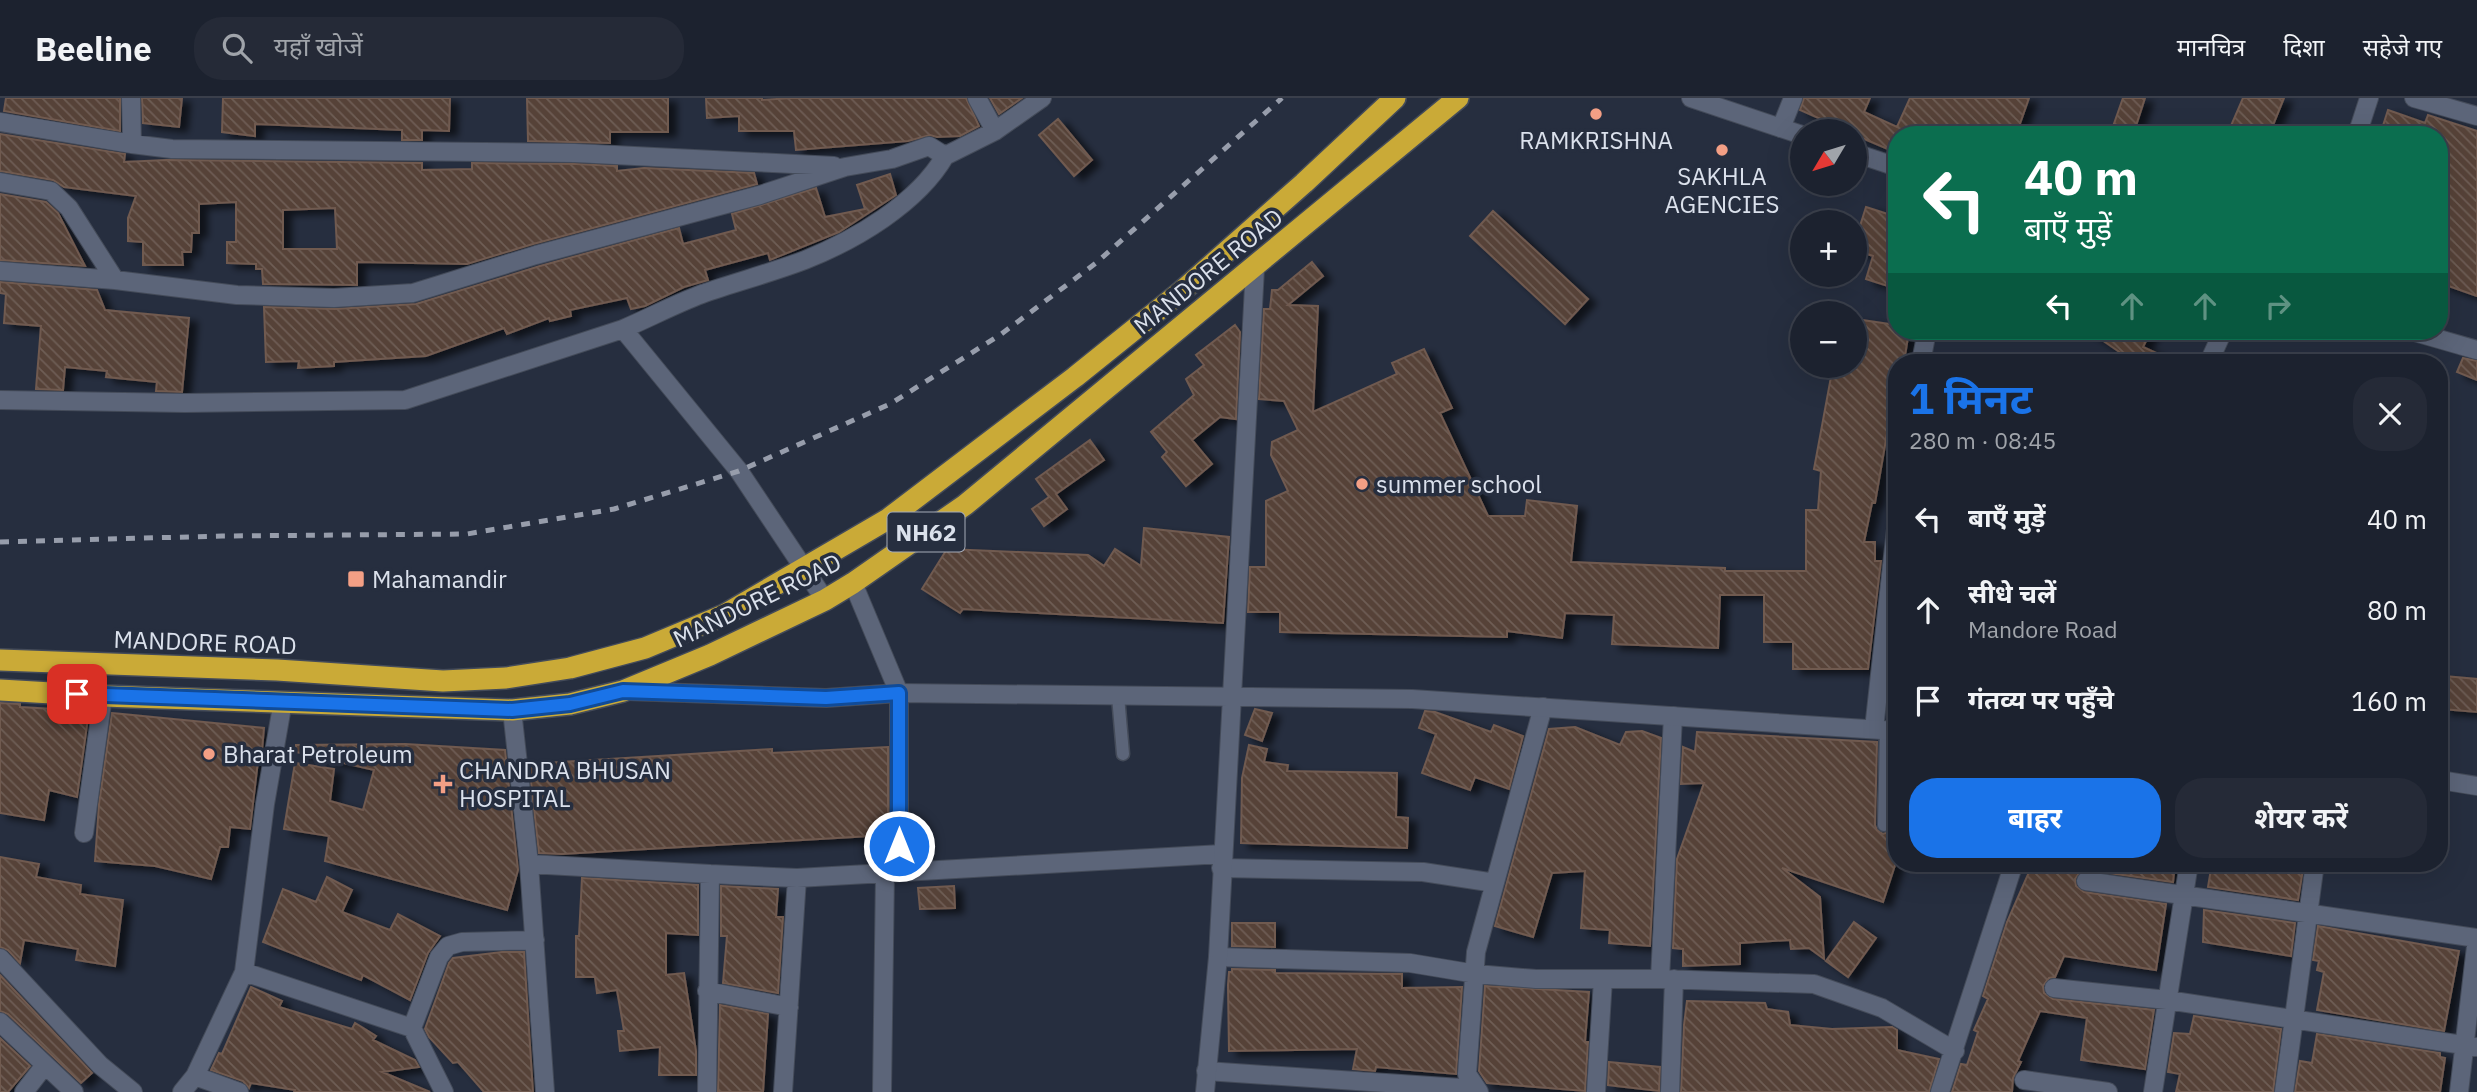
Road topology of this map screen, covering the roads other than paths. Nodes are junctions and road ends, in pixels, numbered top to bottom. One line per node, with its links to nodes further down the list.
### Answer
1 (131, 98): 16 (street)
2 (977, 98): 14 (street)
3 (1042, 98): 14 (street)
4 (1395, 98): 29 (highway, MANDORE ROAD / NH62)
5 (1458, 98): 22 (highway, MANDORE ROAD / NH62)
6 (1691, 98): 13 (street)
7 (1793, 98): 13 (street)
8 (2369, 98): 12 (street)
9 (2414, 98): 10 (street)
10 (2477, 116)
11 (0, 122): 16 (street)
12 (2360, 126)
13 (1781, 128): 15 (street)
14 (995, 131): 17 (street)
15 (1790, 131)
16 (132, 144): 20 (street)
17 (945, 156): 20 (street); 25 (street)
18 (1867, 157): 19 (street)
19 (1888, 164)
20 (845, 167): 24 (street)
21 (0, 183): 24 (street)
22 (1255, 268): 30 (highway, MANDORE ROAD / NH62); 39 (street)
23 (0, 271): 24 (street)
24 (115, 280)
25 (623, 329): 28 (street); 29 (street)
26 (2442, 340): 27 (street)
27 (2477, 350)
28 (0, 400)
29 (804, 569): 31 (street); 32 (highway, MANDORE ROAD / NH62)
30 (853, 583): 31 (highway, MANDORE ROAD / NH62); 36 (street)
31 (825, 600): 34 (highway, MANDORE ROAD / NH62)
32 (0, 660)
33 (0, 690): 37 (highway, MANDORE ROAD / NH62)
34 (623, 691): 36 (street); 42 (highway, MANDORE ROAD / NH62)
35 (1888, 692): 44 (street)
36 (899, 693): 38 (street); 55 (street)
37 (103, 696): 40 (highway, MANDORE ROAD / NH62); 49 (street)
38 (1118, 696): 39 (street); 45 (lane)
39 (1231, 697): 41 (street); 50 (street)
40 (283, 701): 42 (highway, MANDORE ROAD / NH62); 66 (street)
41 (1543, 708): 43 (street); 59 (street)
42 (512, 710): 51 (street)
43 (1673, 716): 44 (street); 69 (street)
44 (1886, 730): 48 (lane)
45 (1123, 754)
46 (2448, 781): 47 (street)
47 (2477, 786)
48 (1884, 825)
49 (84, 833)
50 (1222, 861): 55 (street); 59 (street); 64 (street)
51 (529, 864): 56 (street); 63 (street)
52 (2011, 872): 78 (street)
53 (2188, 872): 60 (street)
54 (2314, 872): 61 (street)
55 (892, 873): 57 (street); 93 (street)
56 (710, 874): 57 (street); 71 (street)
57 (797, 878): 73 (street)
58 (2086, 881): 60 (street)
59 (1495, 883): 67 (street)
60 (2184, 895): 61 (street); 72 (street)
61 (2308, 915): 62 (street); 74 (street)
62 (2477, 938): 77 (street)
63 (535, 940): 76 (street); 90 (street)
64 (1218, 957): 67 (street); 80 (street)
65 (0, 958): 86 (street)
66 (244, 972): 76 (street); 81 (street)
67 (1476, 974): 68 (street); 83 (street)
68 (1603, 979): 69 (street); 95 (street)
69 (1667, 979): 78 (street); 96 (street)
70 (2054, 988): 72 (street)
71 (707, 991): 73 (street); 91 (street)
72 (2167, 1000): 74 (street); 99 (street)
73 (789, 1007): 92 (street)
74 (2295, 1019): 77 (street); 100 (street)
75 (0, 1022): 79 (street)
76 (412, 1028): 89 (street)
77 (2471, 1046): 101 (street)
78 (1955, 1051): 97 (street)
79 (45, 1065): 84 (street); 85 (street)
80 (1206, 1071): 83 (street); 94 (street)
81 (195, 1076): 87 (street); 88 (street)
82 (2024, 1080): 98 (street)
83 (1477, 1091)
84 (24, 1092)
85 (74, 1092)
86 (133, 1092)
87 (182, 1092)
88 (239, 1092)
89 (444, 1092)
90 (545, 1092)
91 (707, 1092)
92 (783, 1092)
93 (883, 1092)
94 (1205, 1092)
95 (1596, 1092)
96 (1670, 1092)
97 (1940, 1092)
98 (2108, 1092)
99 (2153, 1092)
100 (2284, 1092)
101 (2459, 1092)

